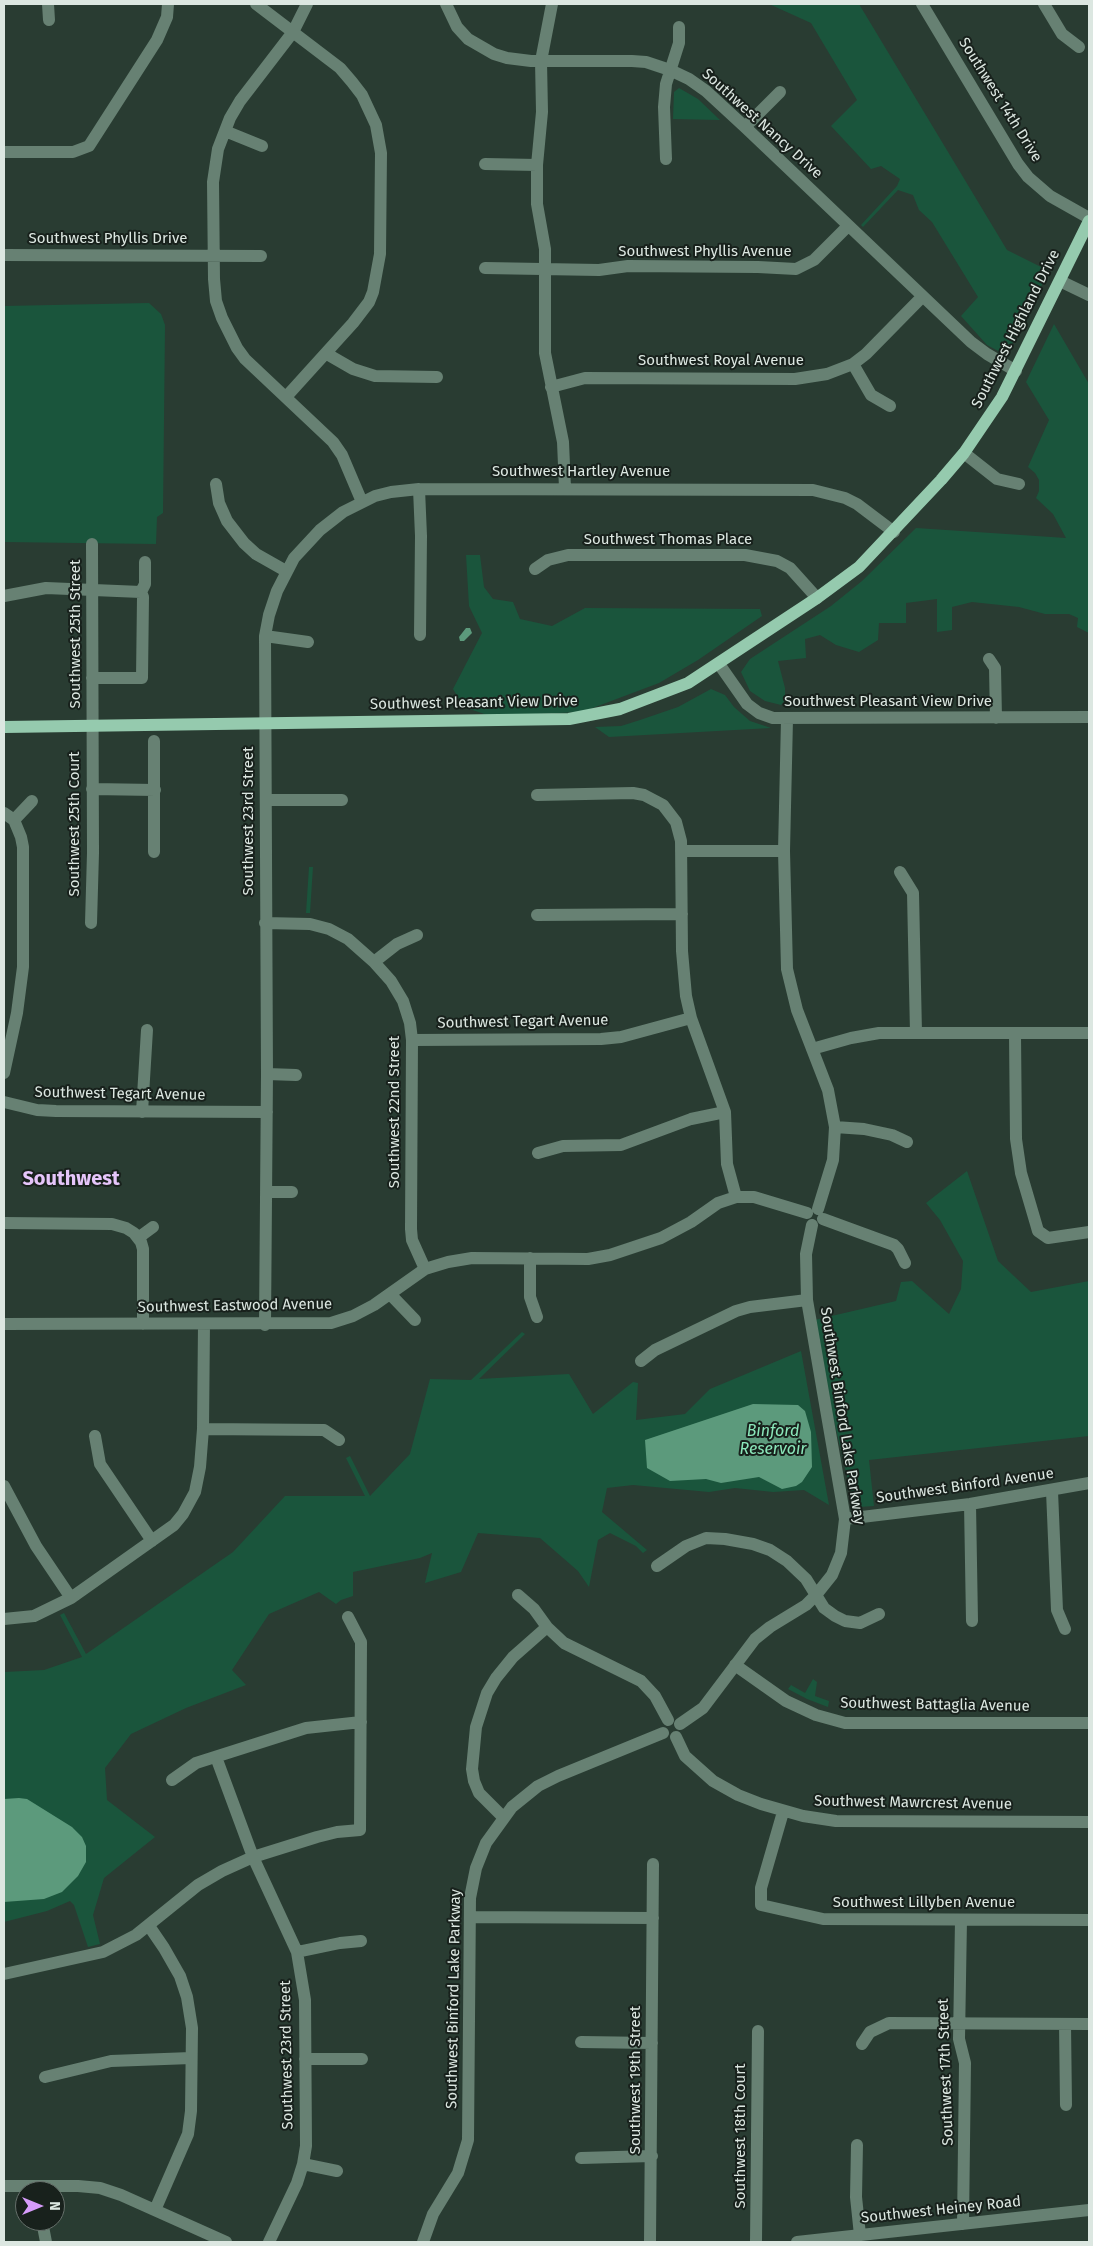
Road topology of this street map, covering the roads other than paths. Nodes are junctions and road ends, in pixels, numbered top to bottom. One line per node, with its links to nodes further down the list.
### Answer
1 (48, 4): 9 (street)
2 (168, 4): 19 (street)
3 (256, 4): 11 (street)
4 (306, 4): 11 (street)
5 (446, 4): 13 (street, Southwest Nancy Drive)
6 (552, 4): 13 (street)
7 (922, 4): 23 (street, Southwest 14th Drive)
8 (1044, 4): 12 (street)
9 (49, 20)
10 (679, 27): 14 (street)
11 (293, 32): 17 (street); 33 (street)
12 (1079, 47)
13 (541, 60): 14 (street, Southwest Nancy Drive); 22 (street)
14 (670, 70): 16 (street, Southwest Nancy Drive); 20 (street)
15 (780, 92): 16 (street)
16 (745, 127): 24 (street, Southwest Nancy Drive)
17 (224, 131): 18 (street); 25 (street)
18 (262, 146)
19 (4, 152)
20 (666, 159)
21 (485, 164): 22 (street)
22 (537, 165): 29 (street)
23 (1089, 219): 30 (main road, Southwest Highland Drive)
24 (848, 226): 29 (street, Southwest Phyllis Avenue); 32 (street, Southwest Nancy Drive)
25 (212, 254): 26 (street, Southwest Phyllis Drive); 27 (street, Southwest Phyllis Drive); 38 (street)
26 (4, 255)
27 (261, 256)
28 (485, 268): 29 (street, Southwest Phyllis Avenue)
29 (545, 269): 37 (street)
30 (1060, 281): 31 (street); 35 (main road, Southwest Highland Drive)
31 (1089, 295)
32 (922, 297): 34 (street, Southwest Royal Avenue); 35 (street, Southwest Nancy Drive)
33 (326, 354): 36 (street); 38 (street)
34 (853, 364): 37 (street, Southwest Royal Avenue); 39 (street)
35 (1016, 371): 40 (main road, Southwest Highland Drive)
36 (437, 377)
37 (551, 387): 43 (street)
38 (286, 397): 45 (street)
39 (890, 406)
40 (964, 453): 42 (street); 46 (main road, Southwest Highland Drive)
41 (216, 484): 50 (street)
42 (1019, 484)
43 (565, 488): 44 (street, Southwest Hartley Avenue); 46 (street, Southwest Hartley Avenue)
44 (418, 489): 45 (street, Southwest Hartley Avenue); 55 (street)
45 (362, 502): 50 (street, Southwest Hartley Avenue)
46 (894, 532): 54 (main road, Southwest Highland Drive)
47 (92, 544): 51 (street, Southwest 25th Street)
48 (145, 562): 52 (street)
49 (535, 569): 54 (street, Southwest Thomas Place)
50 (286, 571): 56 (street, Southwest 23rd Street)
51 (92, 589): 52 (street); 53 (street); 60 (street, Southwest 25th Street)
52 (140, 592): 60 (street)
53 (4, 596)
54 (817, 598): 59 (main road, Southwest Highland Drive)
55 (420, 635)
56 (266, 636): 57 (street); 64 (street, Southwest 23rd Street)
57 (308, 642)
58 (989, 659): 62 (street)
59 (719, 664): 63 (street, Southwest Pleasant View Drive); 64 (main road, Southwest Pleasant View Drive)
60 (92, 678): 65 (street, Southwest 25th Street)
61 (1089, 717): 62 (street, Southwest Pleasant View Drive)
62 (996, 718): 63 (street, Southwest Pleasant View Drive)
63 (783, 719): 76 (street, Southwest Binford Lake Parkway)
64 (266, 723): 65 (main road, Southwest Pleasant View Drive); 71 (street, Southwest 23rd Street)
65 (92, 724): 66 (main road, Southwest Pleasant View Drive); 68 (street, Southwest 25th Court)
66 (4, 727)
67 (154, 741): 69 (street)
68 (92, 789): 69 (street); 82 (street, Southwest 25th Court)
69 (155, 790): 77 (street)
70 (537, 795): 75 (street)
71 (266, 800): 72 (street); 81 (street, Southwest 23rd Street)
72 (342, 800)
73 (32, 801): 74 (street)
74 (9, 817): 92 (street)
75 (681, 851): 76 (street); 79 (street)
76 (784, 851): 91 (street, Southwest Binford Lake Parkway)
77 (154, 852)
78 (900, 872): 88 (street)
79 (682, 914): 80 (street); 85 (street)
80 (537, 915)
81 (265, 922): 84 (street, Southwest 22nd Street); 93 (street, Southwest 23rd Street)
82 (91, 923)
83 (417, 935): 84 (street)
84 (374, 962): 90 (street, Southwest 22nd Street)
85 (691, 1018): 90 (street, Southwest Tegart Avenue); 98 (street)
86 (147, 1030): 96 (street)
87 (1089, 1033): 89 (street)
88 (916, 1034): 89 (street); 91 (street)
89 (1014, 1034): 108 (street)
90 (412, 1040): 112 (street, Southwest 22nd Street)
91 (812, 1049): 99 (street, Southwest Binford Lake Parkway)
92 (4, 1073)
93 (267, 1074): 94 (street); 97 (street, Southwest 23rd Street)
94 (296, 1075)
95 (4, 1102): 96 (street, Southwest Tegart Avenue)
96 (142, 1112): 97 (street, Southwest Tegart Avenue)
97 (267, 1112): 102 (street, Southwest 23rd Street)
98 (725, 1112): 101 (street); 104 (street)
99 (834, 1127): 100 (street); 105 (street, Southwest Binford Lake Parkway)
100 (907, 1142)
101 (538, 1153)
102 (266, 1192): 103 (street); 120 (street, Southwest 23rd Street)
103 (292, 1192)
104 (736, 1197): 105 (street); 110 (street, Southwest Eastwood Avenue)
105 (815, 1216): 111 (street); 114 (street, Southwest Binford Lake Parkway)
106 (4, 1222): 109 (street)
107 (153, 1227): 109 (street)
108 (1089, 1232)
109 (138, 1238): 118 (street)
110 (530, 1258): 112 (street, Southwest Eastwood Avenue); 115 (street)
111 (906, 1263)
112 (425, 1269): 113 (street, Southwest Eastwood Avenue)
113 (390, 1294): 116 (street); 120 (street, Southwest Eastwood Avenue)
114 (807, 1300): 121 (street); 129 (street, Southwest Binford Lake Parkway)
115 (537, 1317)
116 (415, 1320)
117 (4, 1324): 118 (street, Southwest Eastwood Avenue)
118 (143, 1324): 119 (street, Southwest Eastwood Avenue)
119 (204, 1324): 120 (street, Southwest Eastwood Avenue); 122 (street)
120 (265, 1325)
121 (641, 1361)
122 (203, 1429): 124 (street); 130 (street)
123 (95, 1436): 130 (street)
124 (340, 1440)
125 (1089, 1483): 127 (street, Southwest Binford Avenue)
126 (4, 1486): 134 (street)
127 (1052, 1491): 128 (street, Southwest Binford Avenue); 140 (street)
128 (970, 1504): 129 (street, Southwest Binford Avenue); 138 (street)
129 (845, 1519): 133 (street, Southwest Binford Lake Parkway)
130 (152, 1541): 134 (street)
131 (657, 1566): 133 (street)
132 (518, 1595): 139 (street)
133 (816, 1595): 135 (street); 141 (street, Southwest Binford Lake Parkway)
134 (71, 1598): 137 (street)
135 (879, 1614)
136 (348, 1617): 142 (street)
137 (4, 1619)
138 (972, 1621)
139 (547, 1627): 143 (street); 150 (street)
140 (1065, 1629)
141 (735, 1665): 143 (street, Southwest Binford Lake Parkway); 144 (street, Southwest Battaglia Avenue)
142 (361, 1722): 147 (street); 152 (street)
143 (674, 1722): 145 (street); 146 (street)
144 (1089, 1723)
145 (663, 1733): 146 (street); 150 (street, Southwest Binford Lake Parkway)
146 (676, 1737): 149 (street, Southwest Mawrcrest Avenue)
147 (216, 1757): 148 (street); 152 (street, Southwest 23rd Street)
148 (172, 1780)
149 (783, 1812): 151 (street, Southwest Mawrcrest Avenue); 156 (street, Southwest Lillyben Avenue)
150 (503, 1817): 154 (street, Southwest Binford Lake Parkway)
151 (1089, 1822)
152 (253, 1858): 158 (street); 160 (street, Southwest 23rd Street)
153 (652, 1864): 155 (street, Southwest 19th Street)
154 (470, 1917): 155 (street); 187 (street, Southwest Binford Lake Parkway)
155 (652, 1918): 167 (street, Southwest 19th Street)
156 (961, 1920): 157 (street, Southwest Lillyben Avenue); 162 (street, Southwest 17th Street)
157 (1089, 1920)
158 (149, 1926): 161 (street); 169 (street)
159 (361, 1941): 160 (street)
160 (297, 1952): 170 (street, Southwest 23rd Street)
161 (4, 1974)
162 (960, 2022): 163 (street); 168 (street); 182 (street, Southwest 17th Street)
163 (1065, 2024): 164 (street); 173 (street)
164 (1089, 2024)
165 (758, 2031): 189 (street, Southwest 18th Court)
166 (581, 2042): 167 (street)
167 (652, 2043): 175 (street, Southwest 19th Street)
168 (862, 2044)
169 (191, 2058): 172 (street); 180 (street)
170 (305, 2059): 171 (street); 177 (street, Southwest 23rd Street)
171 (362, 2059)
172 (45, 2076)
173 (1066, 2105)
174 (857, 2145): 184 (street)
175 (652, 2156): 176 (street); 188 (street, Southwest 19th Street)
176 (581, 2158)
177 (303, 2164): 178 (street); 186 (street, Southwest 23rd Street)
178 (337, 2171)
179 (65, 2188): 180 (street)
180 (155, 2210): 183 (street)
181 (1089, 2210): 182 (street, Southwest Heiney Road)
182 (963, 2224): 184 (street, Southwest Heiney Road)
183 (194, 2236): 185 (street)
184 (860, 2236): 190 (street, Southwest Heiney Road)
185 (226, 2242)
186 (269, 2242)
187 (423, 2242)
188 (650, 2242)
189 (756, 2242)
190 (797, 2242)

